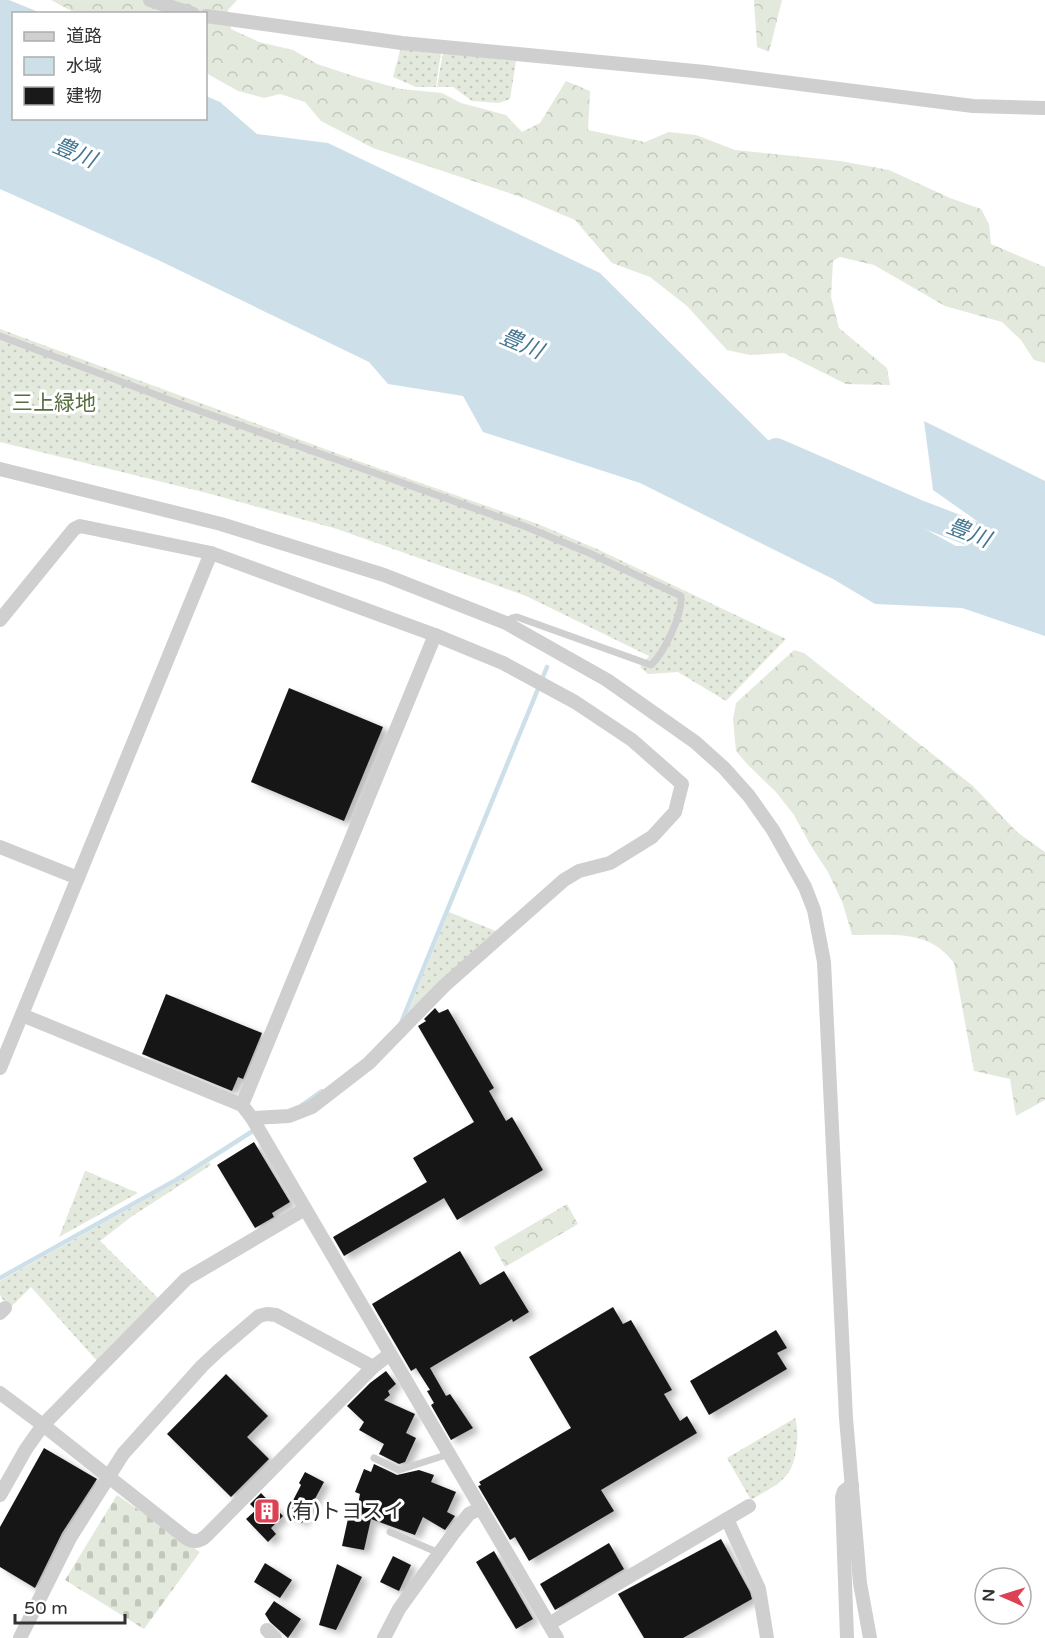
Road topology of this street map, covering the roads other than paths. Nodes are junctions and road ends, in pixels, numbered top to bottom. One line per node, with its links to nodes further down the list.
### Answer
1 (150, 0): 2 (street)
2 (187, 12)
3 (207, 16): 4 (street)
4 (1045, 108)
5 (0, 336): 9 (lane)
6 (0, 469): 9 (street)
7 (211, 553): 8 (street); 10 (street); 12 (street)
8 (0, 620)
9 (506, 623): 25 (street)
10 (435, 635): 15 (street); 16 (street)
11 (0, 847): 12 (street)
12 (78, 878): 13 (street)
13 (22, 1014): 14 (street); 15 (street)
14 (0, 1068)
15 (242, 1105): 16 (street)
16 (252, 1118): 17 (street)
17 (305, 1209): 18 (street); 21 (street)
18 (390, 1354): 19 (street); 22 (street)
19 (373, 1367): 24 (street); 24 (street)
20 (0, 1393): 21 (street)
21 (43, 1425): 24 (street); 26 (street)
22 (449, 1454): 23 (lane); 28 (street)
23 (374, 1458)
24 (109, 1476): 33 (street)
25 (852, 1485): 37 (street); 38 (street)
26 (0, 1495)
27 (749, 1506): 29 (street)
28 (481, 1508): 31 (street); 32 (street)
29 (727, 1520): 32 (street); 36 (street)
30 (390, 1532): 31 (lane)
31 (439, 1553): 34 (street)
32 (549, 1624): 35 (street)
33 (20, 1638)
34 (384, 1638)
35 (557, 1638)
36 (767, 1638)
37 (847, 1638)
38 (870, 1638)

